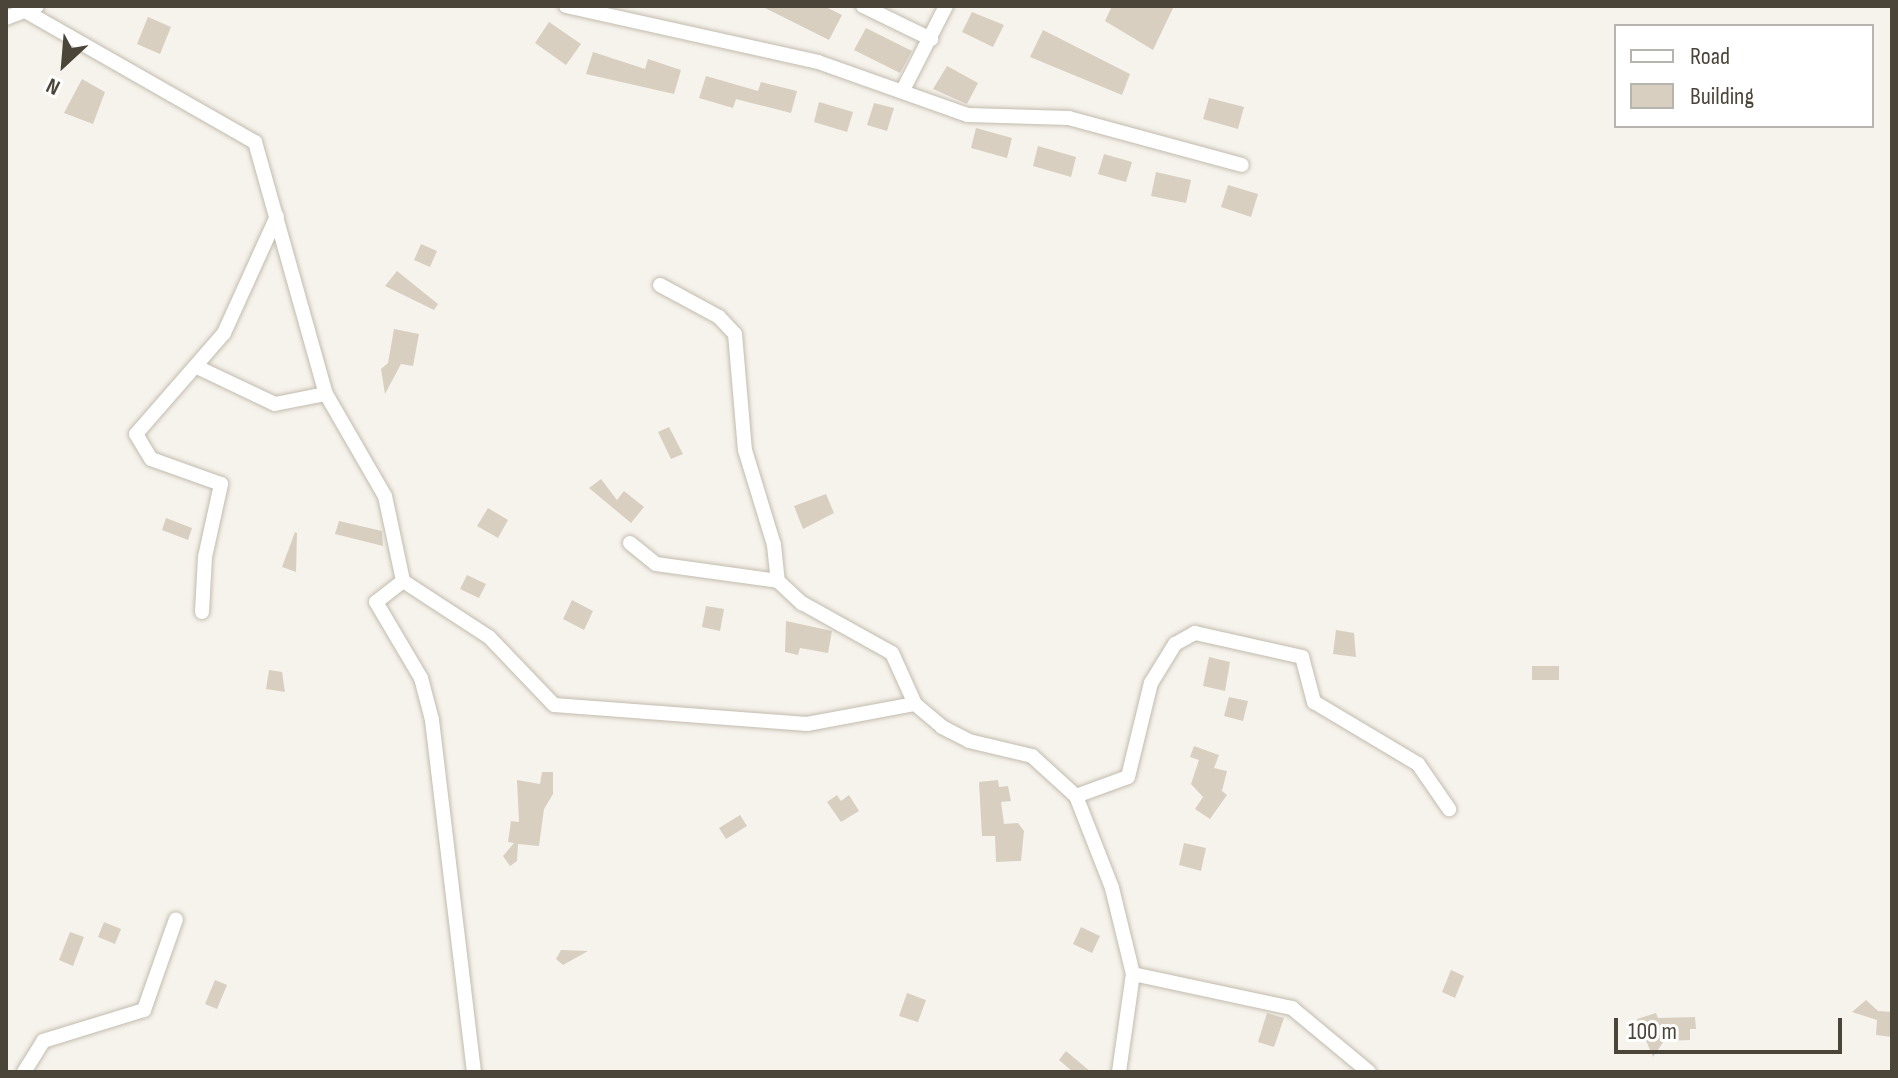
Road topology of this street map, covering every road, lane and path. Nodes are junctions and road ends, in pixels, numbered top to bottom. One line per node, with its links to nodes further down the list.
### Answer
1 (566, 6): 7 (street)
2 (863, 6): 6 (street)
3 (946, 6): 6 (street)
4 (31, 9): 5 (street); 9 (street)
5 (6, 18)
6 (931, 39): 7 (street)
7 (904, 88): 8 (street)
8 (1242, 165)
9 (277, 216): 11 (street); 12 (street)
10 (660, 285): 15 (street)
11 (197, 367): 12 (street); 16 (street)
12 (326, 394): 14 (street)
13 (630, 543): 15 (street)
14 (403, 581): 17 (street); 23 (street)
15 (778, 581): 17 (street)
16 (202, 612)
17 (915, 704): 18 (street)
18 (1076, 796): 19 (street); 21 (street)
19 (1449, 809)
20 (176, 919): 22 (street)
21 (1133, 974): 24 (street); 25 (street)
22 (24, 1072)
23 (474, 1072)
24 (1119, 1072)
25 (1369, 1072)

